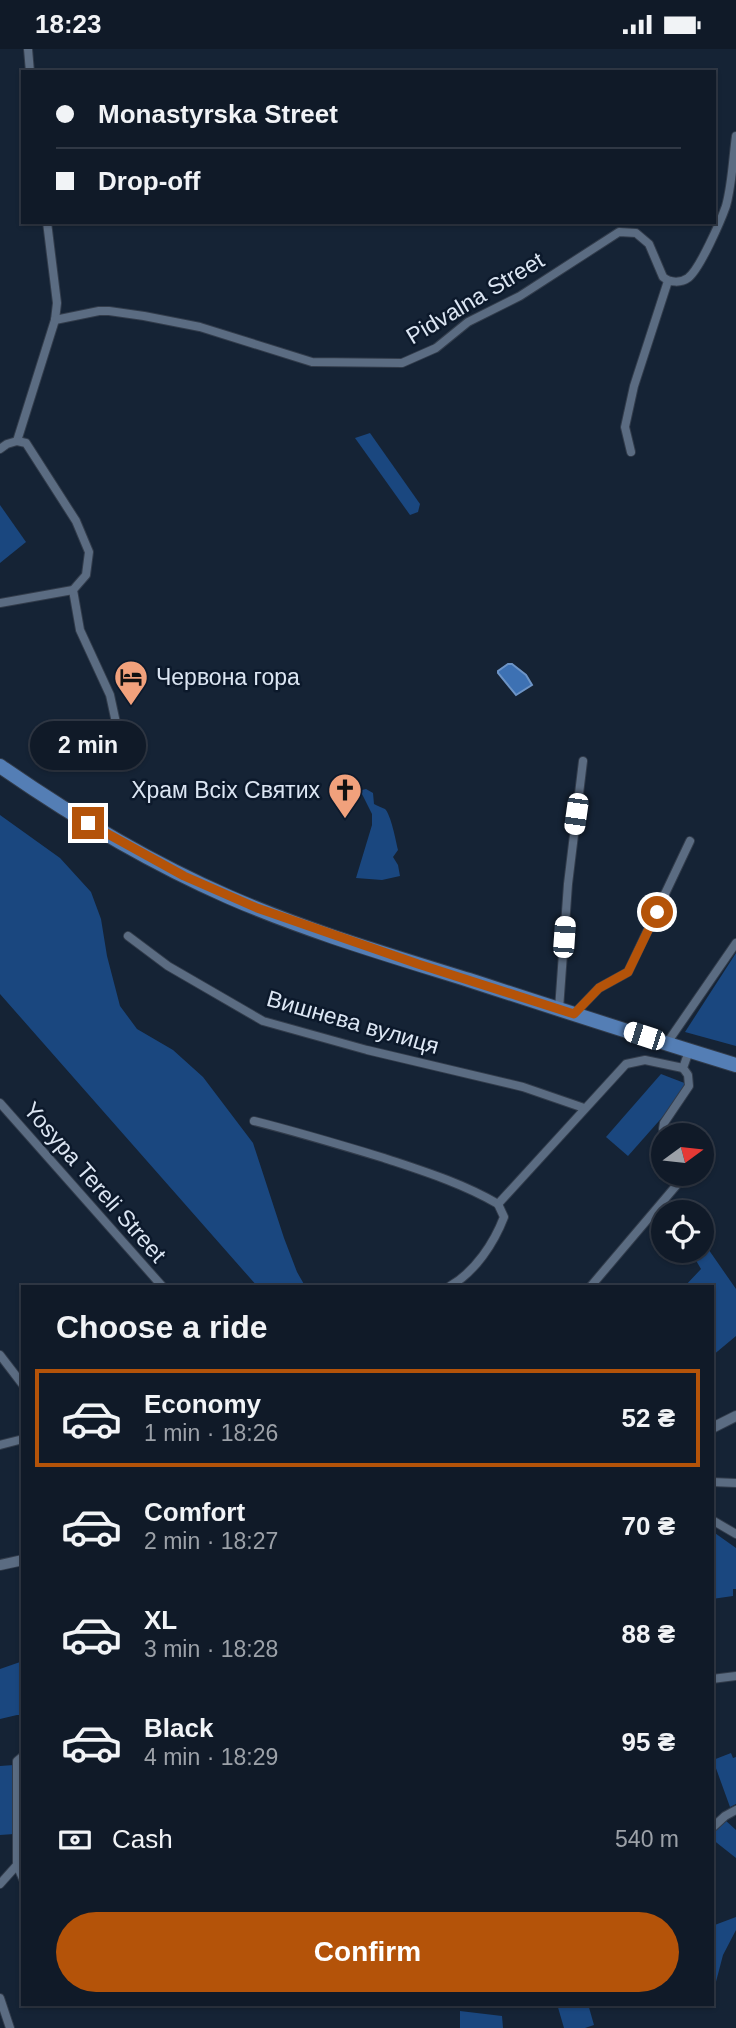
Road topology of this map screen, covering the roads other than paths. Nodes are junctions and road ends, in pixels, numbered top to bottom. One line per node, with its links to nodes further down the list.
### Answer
1 (18, 49): 2 (street)
2 (28, 49): 3 (street)
3 (30, 70)
4 (736, 136): 6 (street)
5 (47, 224): 7 (street)
6 (668, 281): 7 (street, Pidvalna Street); 10 (street)
7 (55, 320): 8 (street)
8 (17, 441): 9 (street); 11 (street)
9 (0, 449)
10 (631, 452)
11 (73, 590): 12 (street); 13 (street)
12 (0, 603)
13 (120, 741)
14 (583, 761): 19 (street)
15 (0, 766): 19 (highway)
16 (690, 841): 20 (street)
17 (128, 936): 26 (street, Вишнева вулиця)
18 (736, 943): 21 (street)
19 (559, 1009): 20 (highway)
20 (574, 1014): 21 (highway)
21 (667, 1043): 22 (highway)
22 (689, 1051): 23 (highway); 24 (street)
23 (736, 1065)
24 (683, 1068): 26 (street); 28 (street)
25 (0, 1103): 31 (street, Yosypa Tereli Street)
26 (584, 1108): 30 (street)
27 (254, 1121): 30 (street)
28 (664, 1123)
29 (676, 1187): 33 (street)
30 (498, 1205): 32 (street)
31 (161, 1285)
32 (452, 1285)
33 (592, 1285)
34 (0, 1355): 35 (street)
35 (21, 1382)
36 (736, 1416): 37 (street)
37 (714, 1427)
38 (21, 1440): 39 (street)
39 (0, 1445)
40 (714, 1482): 41 (street)
41 (736, 1483)
42 (714, 1521): 43 (street)
43 (736, 1534)
44 (21, 1560): 45 (street)
45 (0, 1565)
46 (736, 1676): 47 (street)
47 (714, 1679)
48 (21, 1758): 51 (street)
49 (736, 1810): 50 (street)
50 (714, 1826)
51 (18, 1865): 52 (street); 53 (street)
52 (21, 1873)
53 (1, 1879)
54 (0, 1998): 55 (street)
55 (10, 2028)

